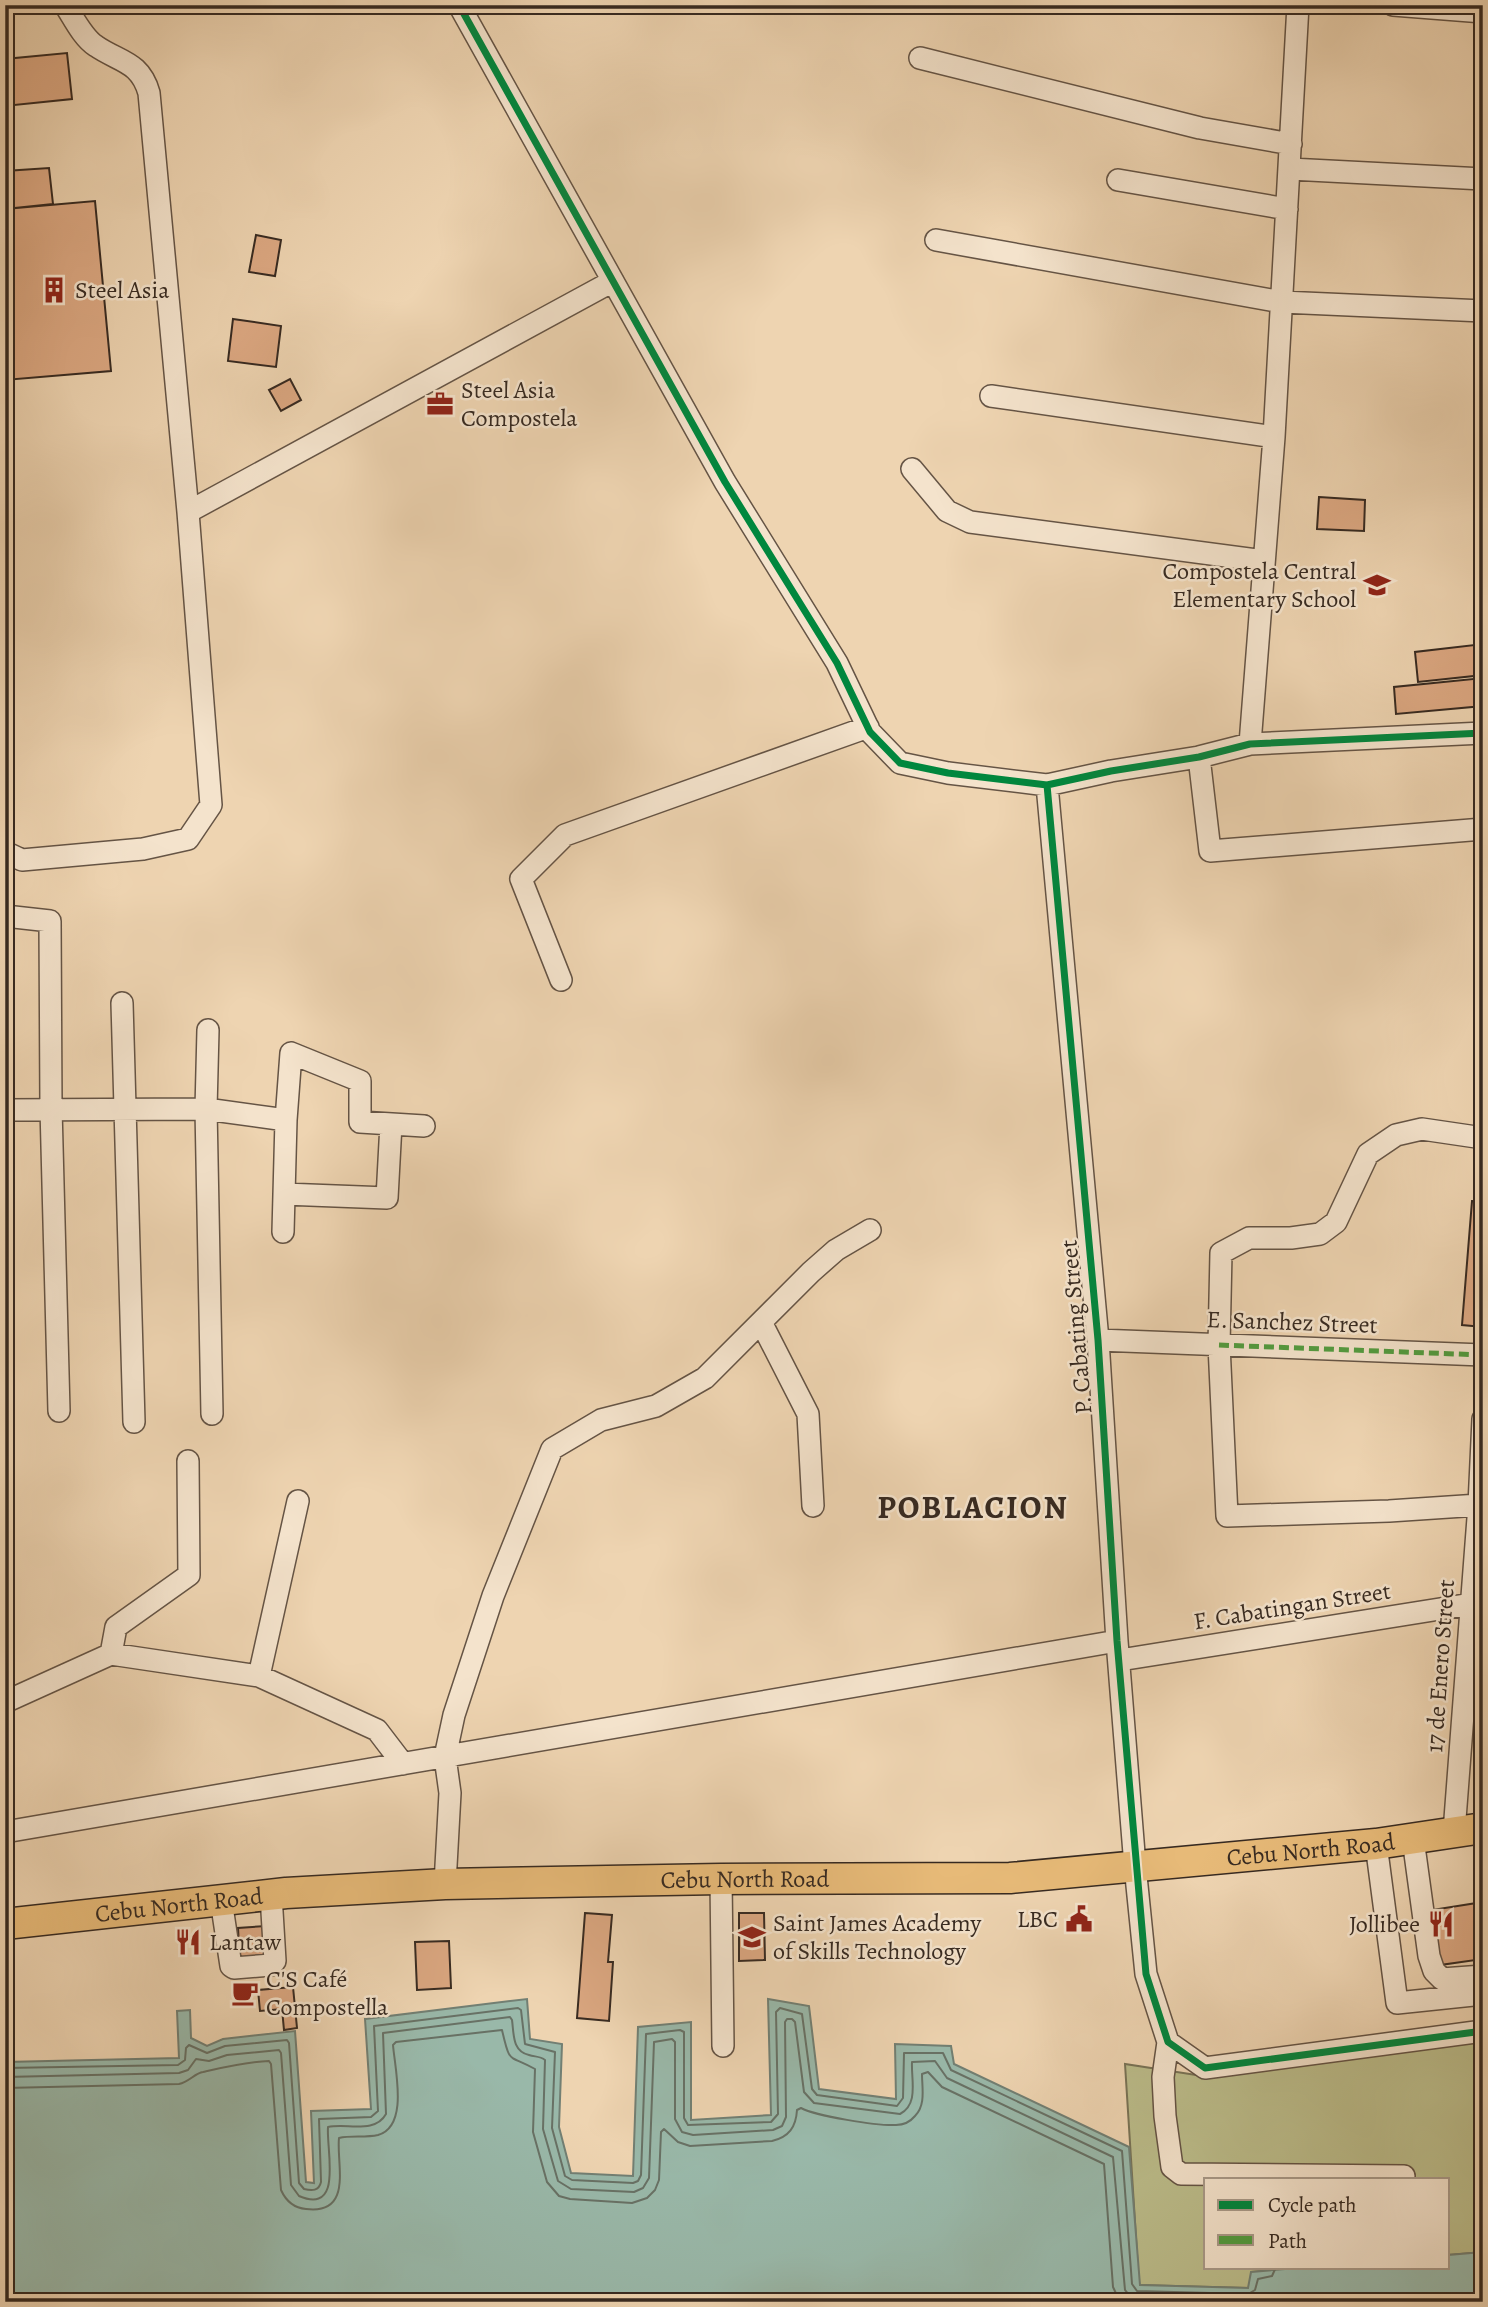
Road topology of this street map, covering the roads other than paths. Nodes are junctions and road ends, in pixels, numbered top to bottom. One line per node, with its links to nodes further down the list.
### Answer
1 (65, 5): 19 (street)
2 (460, 5): 13 (street)
3 (1298, 5): 7 (street)
4 (1393, 5): 5 (street)
5 (1483, 12)
6 (920, 58): 7 (street)
7 (1291, 144): 8 (street)
8 (1290, 169): 9 (street); 11 (street)
9 (1483, 179)
10 (1118, 180): 11 (street)
11 (1287, 209): 14 (street)
12 (936, 240): 14 (street)
13 (613, 281): 19 (street); 21 (street)
14 (1282, 302): 15 (street); 17 (street)
15 (1483, 311)
16 (991, 396): 17 (street)
17 (1274, 437): 20 (street)
18 (912, 469): 20 (street)
19 (188, 512): 27 (street)
20 (1264, 561): 23 (street)
21 (868, 727): 25 (street); 29 (street)
22 (1483, 733): 23 (street)
23 (1250, 744): 24 (street)
24 (1199, 757): 25 (street); 26 (street)
25 (1047, 785): 44 (street, P. Cabating Street)
26 (1483, 829)
27 (5, 852)
28 (5, 916): 32 (street)
29 (561, 980)
30 (122, 1003): 35 (street)
31 (208, 1030): 33 (street)
32 (51, 1108): 34 (street); 35 (street); 47 (street)
33 (206, 1109): 35 (street); 36 (street); 48 (street)
34 (5, 1110)
35 (127, 1111): 50 (street)
36 (286, 1120): 37 (street); 40 (street)
37 (391, 1124): 38 (street); 40 (street)
38 (424, 1126)
39 (1483, 1138): 45 (street)
40 (284, 1194): 42 (street)
41 (870, 1230): 43 (street)
42 (284, 1231)
43 (761, 1322): 55 (street); 62 (street)
44 (1098, 1340): 45 (street, E. Sanchez Street); 58 (street, P. Cabating Street)
45 (1219, 1345): 46 (street, E. Sanchez Street); 54 (street)
46 (1483, 1354)
47 (59, 1411)
48 (212, 1414)
49 (1483, 1419): 52 (street, 17 de Enero Street)
50 (134, 1422)
51 (188, 1461): 59 (street)
52 (1482, 1473): 54 (street, 17 de Enero Street)
53 (298, 1500): 60 (street)
54 (1479, 1505): 56 (street, 17 de Enero Street)
55 (813, 1506)
56 (1480, 1530): 57 (street, 17 de Enero Street)
57 (1471, 1604): 58 (street, F. Cabatingan Street); 64 (street, 17 de Enero Street)
58 (1119, 1651): 62 (street, F. Cabatingan Street); 68 (street, P. Cabating Street)
59 (111, 1654): 60 (street); 61 (street)
60 (259, 1676): 63 (street)
61 (5, 1702)
62 (445, 1756): 63 (street, F. Cabatingan Street); 70 (street)
63 (402, 1764): 65 (street, F. Cabatingan Street)
64 (1468, 1830): 66 (highway, Cebu North Road)
65 (5, 1832)
66 (1413, 1839): 67 (highway, Cebu North Road); 74 (street)
67 (1376, 1844): 68 (highway, Cebu North Road); 75 (street)
68 (1135, 1866): 69 (highway, Cebu North Road); 77 (street, P. Cabating Street)
69 (721, 1879): 70 (highway, Cebu North Road); 78 (street)
70 (445, 1884): 71 (highway, Cebu North Road)
71 (271, 1895): 72 (highway, Cebu North Road); 72 (street)
72 (220, 1900): 73 (highway, Cebu North Road)
73 (5, 1924)
74 (1483, 1976)
75 (1483, 1994)
76 (1483, 2031): 77 (street)
77 (1168, 2042): 79 (street)
78 (723, 2046)
79 (1404, 2176)

